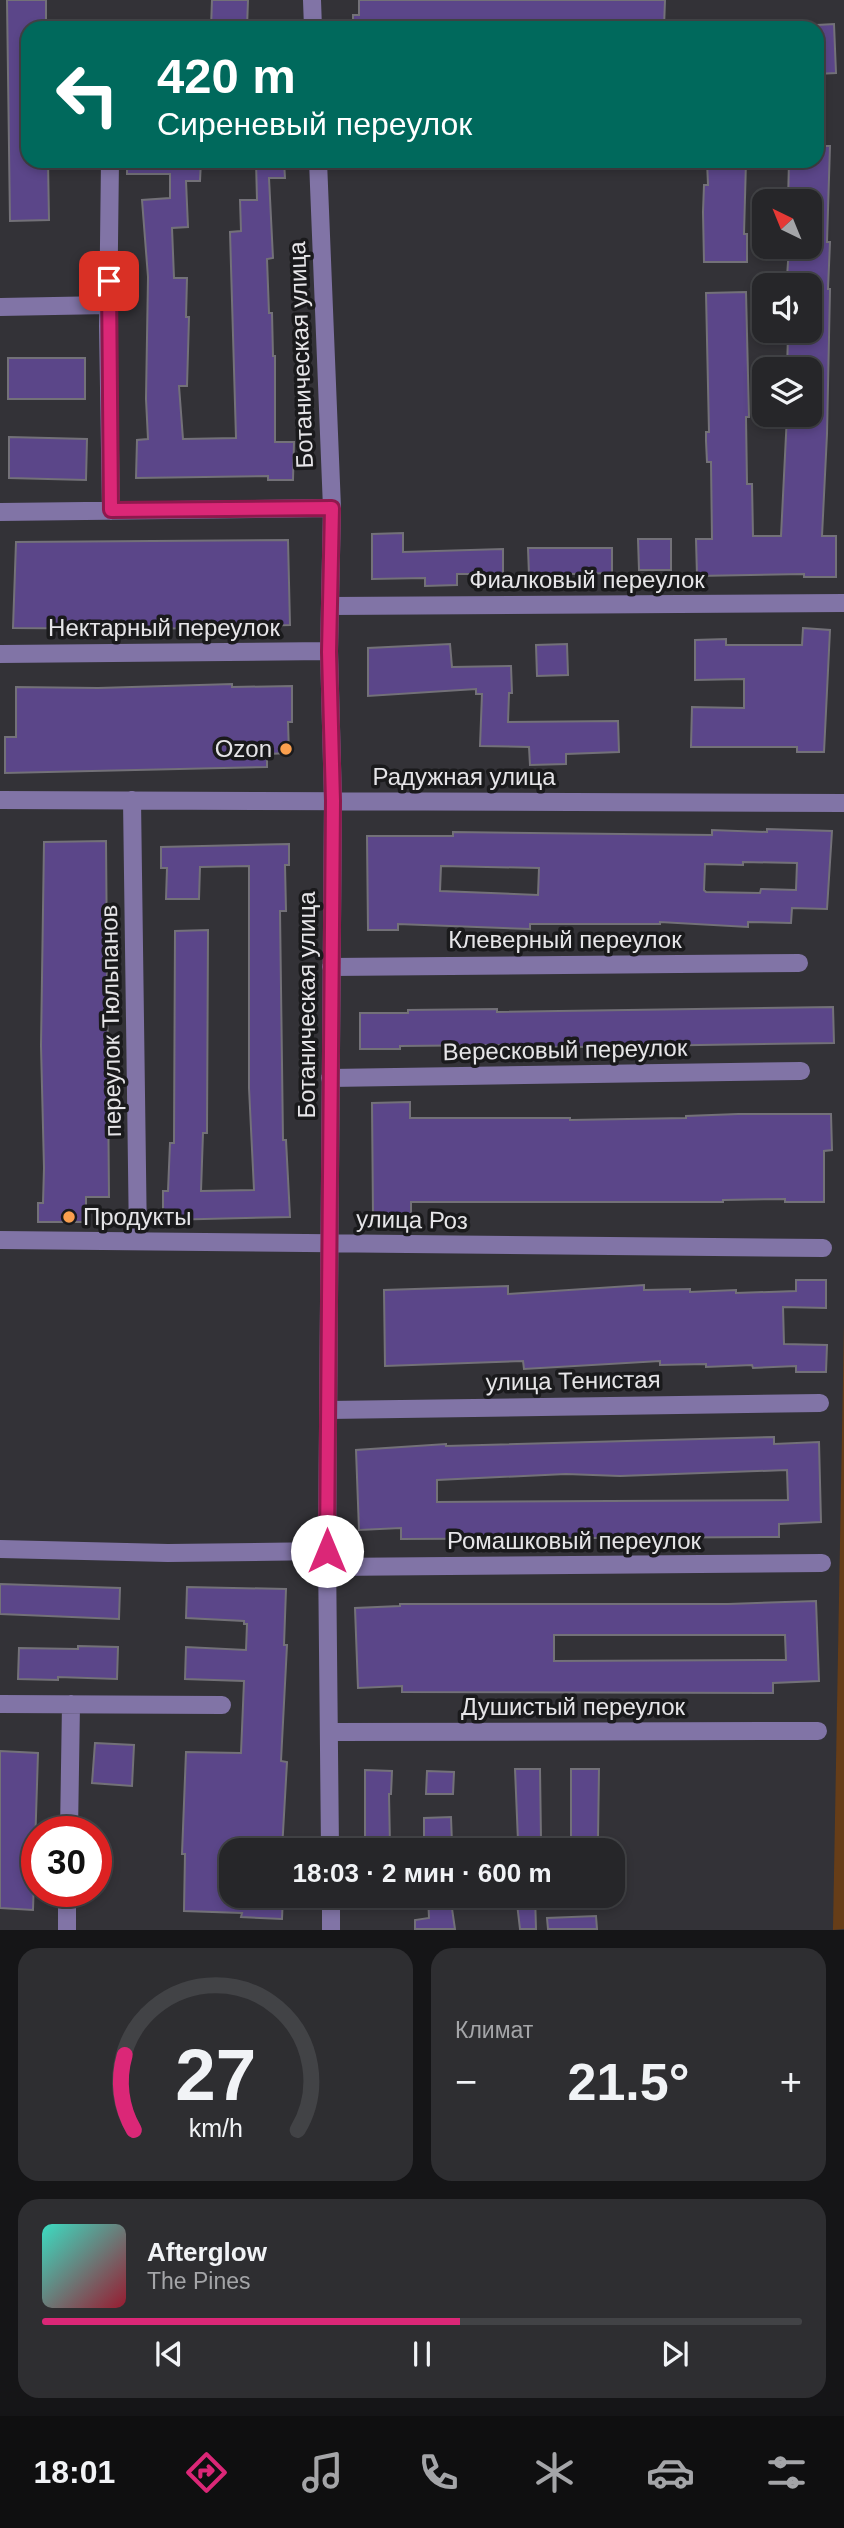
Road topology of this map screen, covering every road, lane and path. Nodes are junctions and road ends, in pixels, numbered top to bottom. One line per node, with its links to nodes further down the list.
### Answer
1 (312, 0): 2 (street)
2 (313, 21)
3 (110, 168): 5 (street)
4 (318, 168): 7 (street, Ботаническая улица)
5 (108, 305): 6 (street); 8 (street)
6 (0, 307)
7 (332, 508): 8 (street); 11 (street, Ботаническая улица)
8 (111, 510): 9 (street)
9 (0, 512)
10 (844, 603): 11 (street, Фиалковый переулок)
11 (330, 606): 12 (street, Ботаническая улица)
12 (329, 652): 13 (street, Нектарный переулок); 16 (street, Ботаническая улица)
13 (0, 654)
14 (0, 800): 15 (street, Радужная улица)
15 (132, 800): 16 (street, Радужная улица); 23 (street, переулок Тюльпанов)
16 (333, 801): 17 (street, Радужная улица); 19 (street, Ботаническая улица)
17 (844, 803)
18 (799, 963): 19 (street, Клеверный переулок)
19 (331, 967): 21 (street, Ботаническая улица)
20 (800, 1071): 21 (street, Вересковый переулок)
21 (331, 1078): 24 (street, Ботаническая улица)
22 (0, 1240): 23 (street, улица Роз)
23 (138, 1241): 24 (street, улица Роз)
24 (329, 1243): 25 (street, улица Роз); 27 (street, Ботаническая улица)
25 (823, 1248)
26 (820, 1403): 27 (street, улица Тенистая)
27 (328, 1410): 29 (street, Ботаническая улица)
28 (0, 1549): 29 (street, Ромашковый переулок)
29 (327, 1559): 30 (street, Ромашковый переулок); 35 (street, Ботаническая улица)
30 (822, 1563)
31 (0, 1704): 32 (street)
32 (71, 1704): 33 (street); 36 (street)
33 (222, 1705)
34 (818, 1731): 35 (street, Душистый переулок)
35 (329, 1732): 37 (street, Ботаническая улица)
36 (69, 1816)
37 (330, 1838)
38 (67, 1907): 40 (street)
39 (331, 1908): 41 (street)
40 (66, 1930)
41 (331, 1930)

